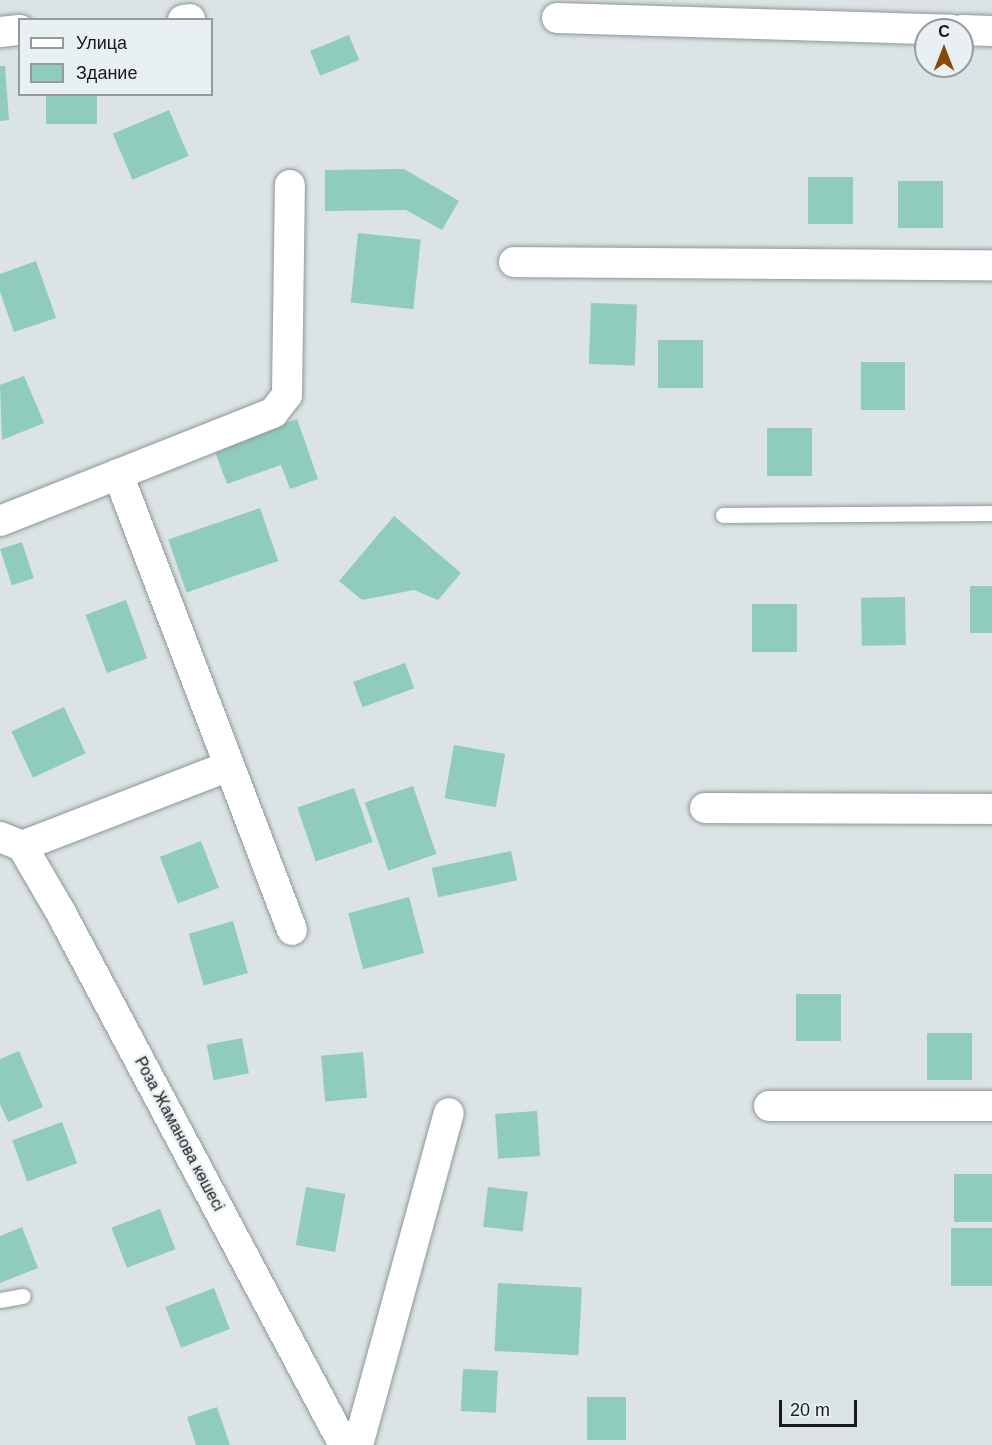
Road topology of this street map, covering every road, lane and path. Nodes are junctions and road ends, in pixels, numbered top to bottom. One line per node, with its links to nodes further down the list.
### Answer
1 (557, 18): 2 (street)
2 (914, 29)
3 (18, 30): 6 (street)
4 (974, 30): 5 (street)
5 (992, 31)
6 (0, 32)
7 (290, 185): 10 (street)
8 (513, 262): 9 (street)
9 (992, 265)
10 (118, 474): 13 (street); 14 (street)
11 (992, 513): 12 (lane)
12 (723, 515)
13 (0, 521)
14 (229, 766): 17 (street); 18 (street)
15 (705, 808): 16 (street)
16 (992, 809)
17 (11, 841): 24 (street, Роза Жаманова көшесі)
18 (292, 930)
19 (769, 1106): 20 (street)
20 (992, 1106)
21 (449, 1113): 25 (street)
22 (23, 1296): 23 (lane)
23 (0, 1300)
24 (345, 1445)
25 (358, 1445)

